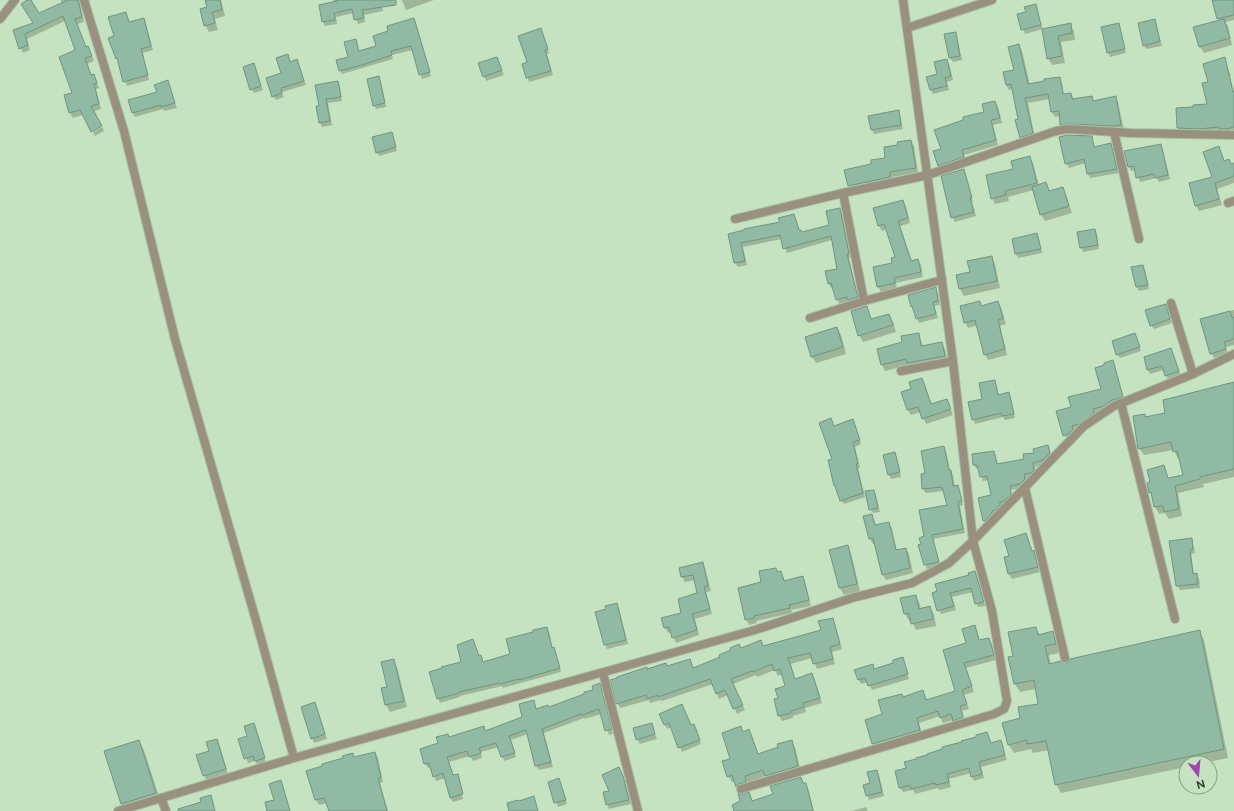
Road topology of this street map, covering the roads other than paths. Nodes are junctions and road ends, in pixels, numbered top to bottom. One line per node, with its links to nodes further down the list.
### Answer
1 (15, 0): 5 (street)
2 (84, 0): 27 (street)
3 (903, 0): 6 (street)
4 (992, 0): 6 (street)
5 (0, 19)
6 (907, 28): 9 (street)
7 (1114, 132): 8 (street); 9 (street); 12 (street)
8 (1234, 135)
9 (928, 175): 10 (street); 13 (street)
10 (843, 193): 11 (street); 14 (street)
11 (734, 219)
12 (1139, 239)
13 (942, 280): 14 (street); 18 (street)
14 (864, 301): 16 (street)
15 (1171, 303): 20 (street)
16 (810, 318)
17 (1234, 354): 20 (street)
18 (953, 361): 19 (street); 23 (street)
19 (901, 371)
20 (1193, 374): 21 (street)
21 (1121, 404): 22 (street); 24 (street)
22 (1025, 488): 23 (street); 25 (street)
23 (973, 542): 26 (street); 28 (street)
24 (1174, 619)
25 (1065, 658)
26 (603, 673): 27 (street); 32 (street)
27 (294, 758): 29 (street)
28 (741, 789)
29 (162, 798): 30 (street); 31 (street)
30 (118, 811)
31 (166, 811)
32 (638, 811)

